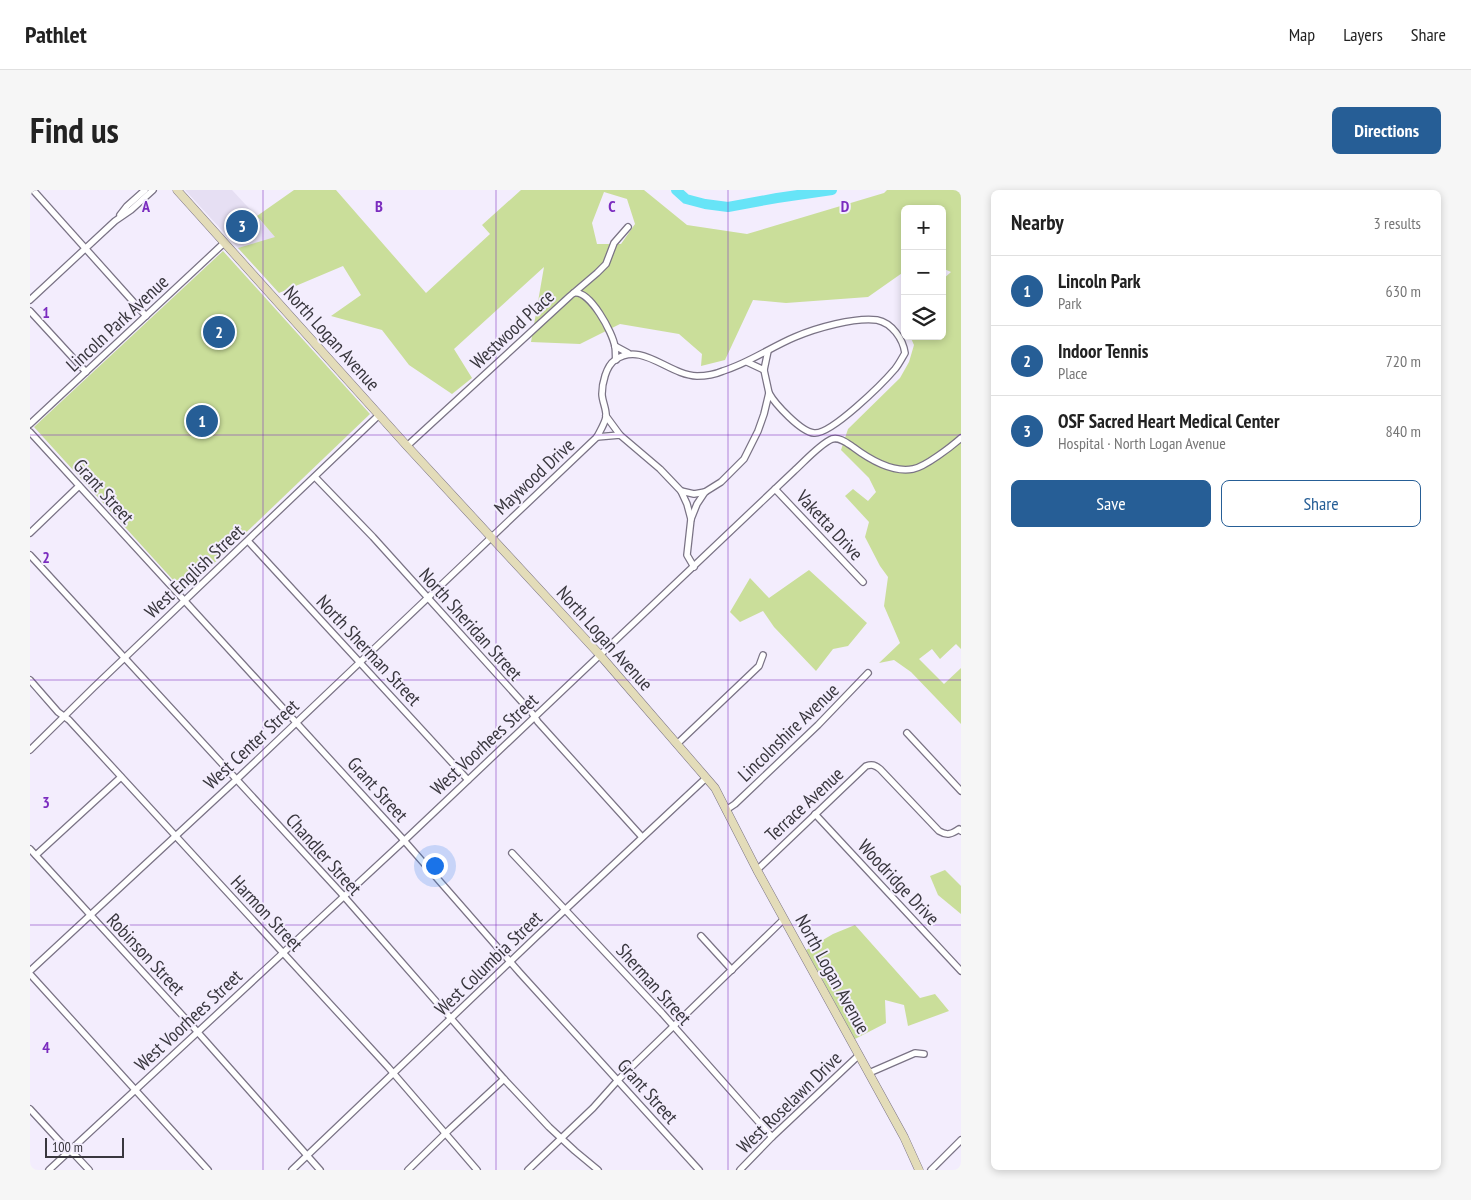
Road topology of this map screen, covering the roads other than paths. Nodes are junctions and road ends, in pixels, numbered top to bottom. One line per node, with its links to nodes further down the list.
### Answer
1 (33, 190): 8 (street)
2 (144, 190): 5 (street)
3 (153, 190): 5 (street)
4 (177, 190): 7 (street, North Logan Avenue)
5 (116, 221): 8 (street)
6 (628, 228): 9 (street, Westwood Place)
7 (224, 243): 12 (street, Lincoln Park Avenue); 21 (street, North Logan Avenue)
8 (85, 249): 10 (street); 12 (street)
9 (574, 293): 13 (street); 28 (street, Westwood Place)
10 (30, 300)
11 (30, 311): 19 (street)
12 (146, 316): 19 (street, Lincoln Park Avenue)
13 (615, 346): 15 (street); 16 (street)
14 (768, 351): 17 (street); 18 (street); 20 (street)
15 (628, 353): 16 (street); 17 (street)
16 (616, 360): 22 (street)
17 (748, 362): 18 (street)
18 (764, 370): 20 (street)
19 (86, 372): 23 (street, Lincoln Park Avenue)
20 (769, 393): 33 (street)
21 (379, 415): 28 (street, North Logan Avenue); 29 (street, West English Street)
22 (606, 416): 25 (street); 26 (street, Maywood Drive)
23 (30, 424)
24 (30, 432): 30 (street, Grant Street)
25 (620, 435): 26 (street, Maywood Drive); 32 (street)
26 (597, 437): 36 (street, Maywood Drive)
27 (961, 438): 31 (street, West Voorhees Street)
28 (407, 446): 36 (street, North Logan Avenue)
29 (315, 477): 37 (street, West English Street); 41 (street, North Sheridan Street)
30 (79, 486): 35 (street); 42 (street, Grant Street)
31 (775, 489): 39 (street, West Voorhees Street); 40 (street, Vaketta Drive)
32 (682, 491): 33 (street); 34 (street)
33 (705, 492): 34 (street)
34 (691, 519): 39 (street)
35 (30, 533)
36 (492, 536): 41 (street, West Center Street); 44 (street, North Logan Avenue)
37 (248, 541): 42 (street, West English Street); 46 (street, North Sherman Street)
38 (30, 555): 45 (street, Chandler Street)
39 (694, 567): 44 (street, West Voorhees Street)
40 (863, 582)
41 (427, 598): 46 (street, West Center Street); 50 (street, North Sheridan Street)
42 (184, 601): 45 (street, West English Street); 51 (street, Grant Street)
43 (763, 655): 53 (street)
44 (600, 656): 50 (street, West Voorhees Street); 53 (street, North Logan Avenue)
45 (124, 658): 49 (street, West English Street); 57 (street, Chandler Street)
46 (359, 662): 51 (street, West Center Street); 58 (street, North Sherman Street)
47 (868, 673): 60 (street, Lincolnshire Avenue)
48 (30, 680): 49 (street, Harmon Street)
49 (64, 716): 54 (street, West English Street); 55 (street, Harmon Street)
50 (535, 717): 58 (street, West Voorhees Street); 64 (street, North Sheridan Street)
51 (296, 722): 57 (street, West Center Street); 65 (street, Grant Street)
52 (907, 733): 59 (street)
53 (677, 744): 56 (street, North Logan Avenue)
54 (30, 750)
55 (121, 777): 63 (street, Harmon Street); 68 (street)
56 (706, 778): 60 (street, North Logan Avenue); 64 (street, West Columbia Street)
57 (236, 780): 63 (street, West Center Street); 70 (street, Chandler Street)
58 (468, 780): 65 (street, West Voorhees Street)
59 (961, 791)
60 (726, 810): 69 (street, North Logan Avenue)
61 (815, 814): 62 (street, Terrace Avenue); 69 (street, Terrace Avenue); 78 (street, Woodridge Drive)
62 (960, 829)
63 (176, 836): 72 (street, West Center Street); 75 (street, Harmon Street)
64 (642, 837): 71 (street, West Columbia Street)
65 (404, 840): 70 (street, West Voorhees Street); 76 (street, Grant Street)
66 (30, 849): 68 (street, Robinson Street)
67 (512, 853): 71 (street, Sherman Street)
68 (36, 855): 72 (street, Robinson Street)
69 (756, 870): 73 (street, North Logan Avenue)
70 (344, 896): 75 (street, West Voorhees Street); 80 (street, Chandler Street)
71 (565, 911): 76 (street, West Columbia Street); 81 (street, Sherman Street)
72 (90, 915): 79 (street, West Center Street); 82 (street, Robinson Street)
73 (784, 919): 77 (street); 84 (street, North Logan Avenue)
74 (701, 936): 77 (street)
75 (283, 953): 82 (street, West Voorhees Street); 86 (street, Harmon Street)
76 (511, 962): 80 (street, West Columbia Street); 88 (street, Grant Street)
77 (732, 970): 81 (street)
78 (961, 971)
79 (30, 973): 89 (street)
80 (452, 1018): 86 (street, West Columbia Street); 87 (street, Chandler Street)
81 (673, 1027): 88 (street); 92 (street, Sherman Street)
82 (197, 1032): 89 (street, West Voorhees Street); 96 (street, Robinson Street)
83 (924, 1054): 85 (street)
84 (858, 1055): 85 (street, North Logan Avenue); 92 (street, West Roselawn Drive)
85 (868, 1073): 108 (street, North Logan Avenue)
86 (393, 1074): 91 (street, Harmon Street); 96 (street, West Columbia Street)
87 (504, 1079): 91 (street); 93 (street, Chandler Street)
88 (618, 1080): 93 (street); 106 (street, Grant Street)
89 (135, 1090): 95 (street, West Voorhees Street); 99 (street)
90 (30, 1109): 95 (street)
91 (445, 1134): 102 (street); 103 (street, Harmon Street)
92 (772, 1137): 107 (street, West Roselawn Drive)
93 (561, 1138): 104 (street); 105 (street, Chandler Street)
94 (961, 1140): 109 (street)
95 (70, 1151): 97 (street, West Voorhees Street); 98 (street)
96 (307, 1156): 100 (street, West Columbia Street); 101 (street, Robinson Street)
97 (49, 1170)
98 (89, 1170)
99 (208, 1170)
100 (292, 1170)
101 (320, 1170)
102 (408, 1170)
103 (476, 1170)
104 (528, 1170)
105 (598, 1170)
106 (699, 1170)
107 (740, 1170)
108 (919, 1170)
109 (931, 1170)

